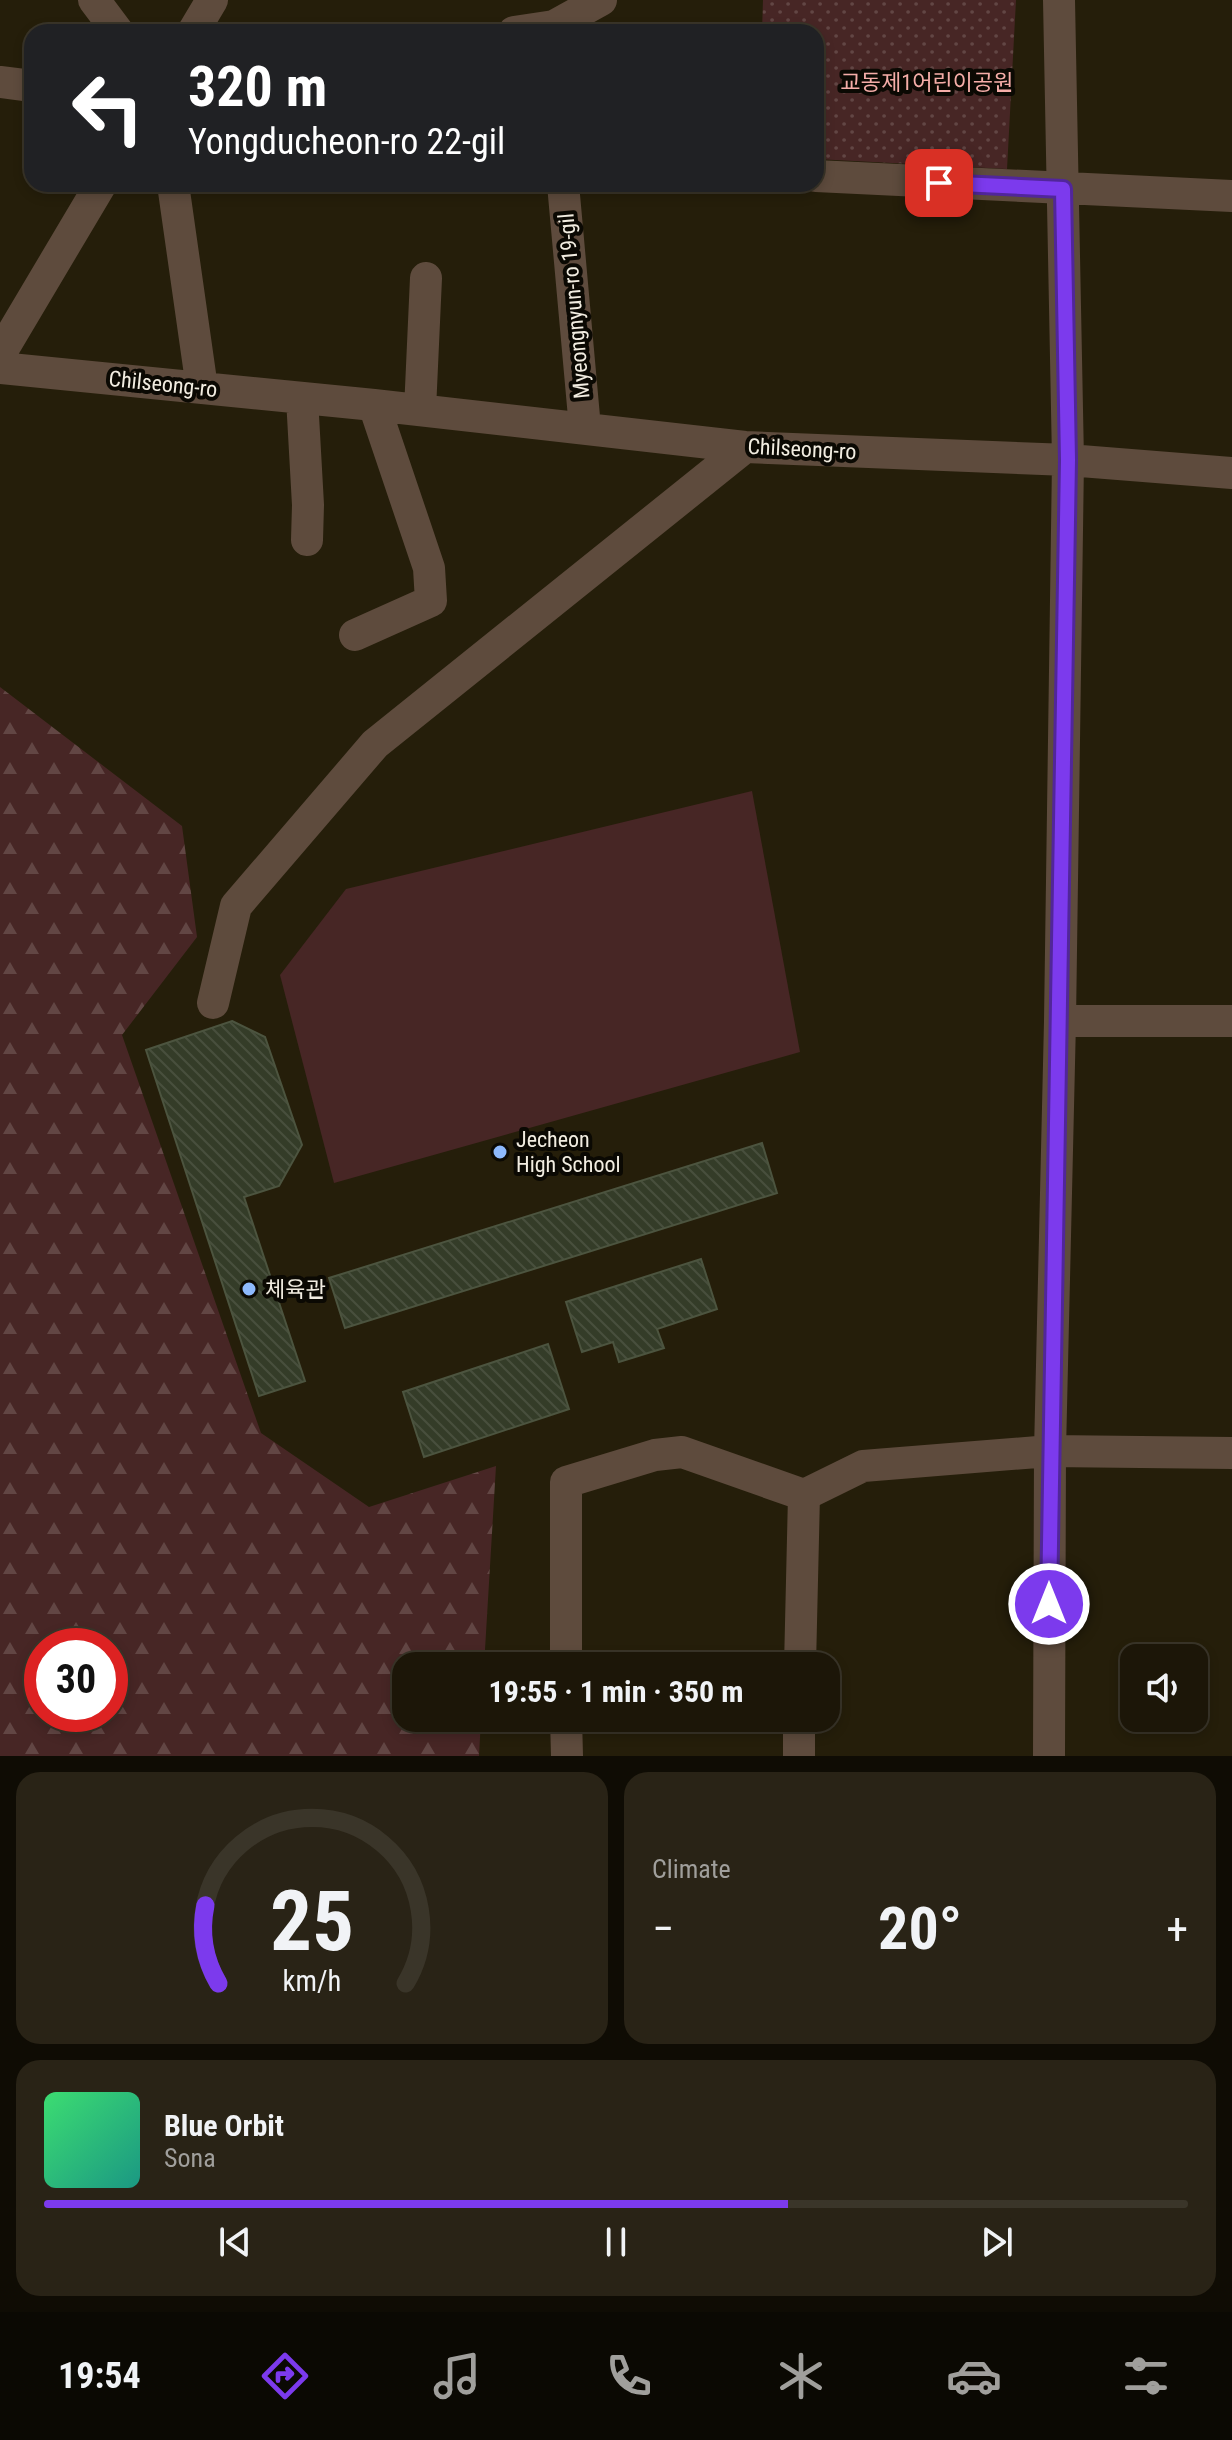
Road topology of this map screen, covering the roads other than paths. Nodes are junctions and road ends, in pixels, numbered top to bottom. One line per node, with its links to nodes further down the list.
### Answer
1 (94, 0): 6 (street)
2 (212, 0): 7 (street)
3 (601, 0): 5 (street)
4 (1059, 0): 11 (street)
5 (553, 19)
6 (112, 24)
7 (198, 24)
8 (0, 82): 9 (street)
9 (24, 85)
10 (824, 176): 11 (street)
11 (1063, 189): 15 (street); 25 (street)
12 (96, 192): 17 (street)
13 (174, 192): 19 (street)
14 (564, 192): 23 (street, Myeongnyun-ro 19-gil)
15 (1232, 196)
16 (426, 278): 22 (street)
17 (0, 354)
18 (0, 368): 19 (street, Chilseong-ro)
19 (202, 388): 20 (street, Chilseong-ro)
20 (302, 398): 21 (street, Chilseong-ro); 27 (street)
21 (374, 405): 22 (street, Chilseong-ro); 28 (street)
22 (420, 410): 23 (street, Chilseong-ro)
23 (585, 428): 24 (street, Chilseong-ro)
24 (745, 447): 25 (street, Chilseong-ro); 29 (street)
25 (1068, 460): 26 (street, Chilseong-ro); 30 (street)
26 (1232, 473)
27 (307, 540)
28 (355, 635)
29 (213, 1003)
30 (1060, 1021): 31 (street); 32 (street)
31 (1232, 1021)
32 (1050, 1451): 33 (street); 34 (street); 41 (street)
33 (1232, 1453)
34 (804, 1495): 35 (street); 36 (street)
35 (566, 1652)
36 (800, 1652)
37 (566, 1732): 39 (street)
38 (799, 1732): 40 (street)
39 (567, 1756)
40 (799, 1756)
41 (1049, 1756)

